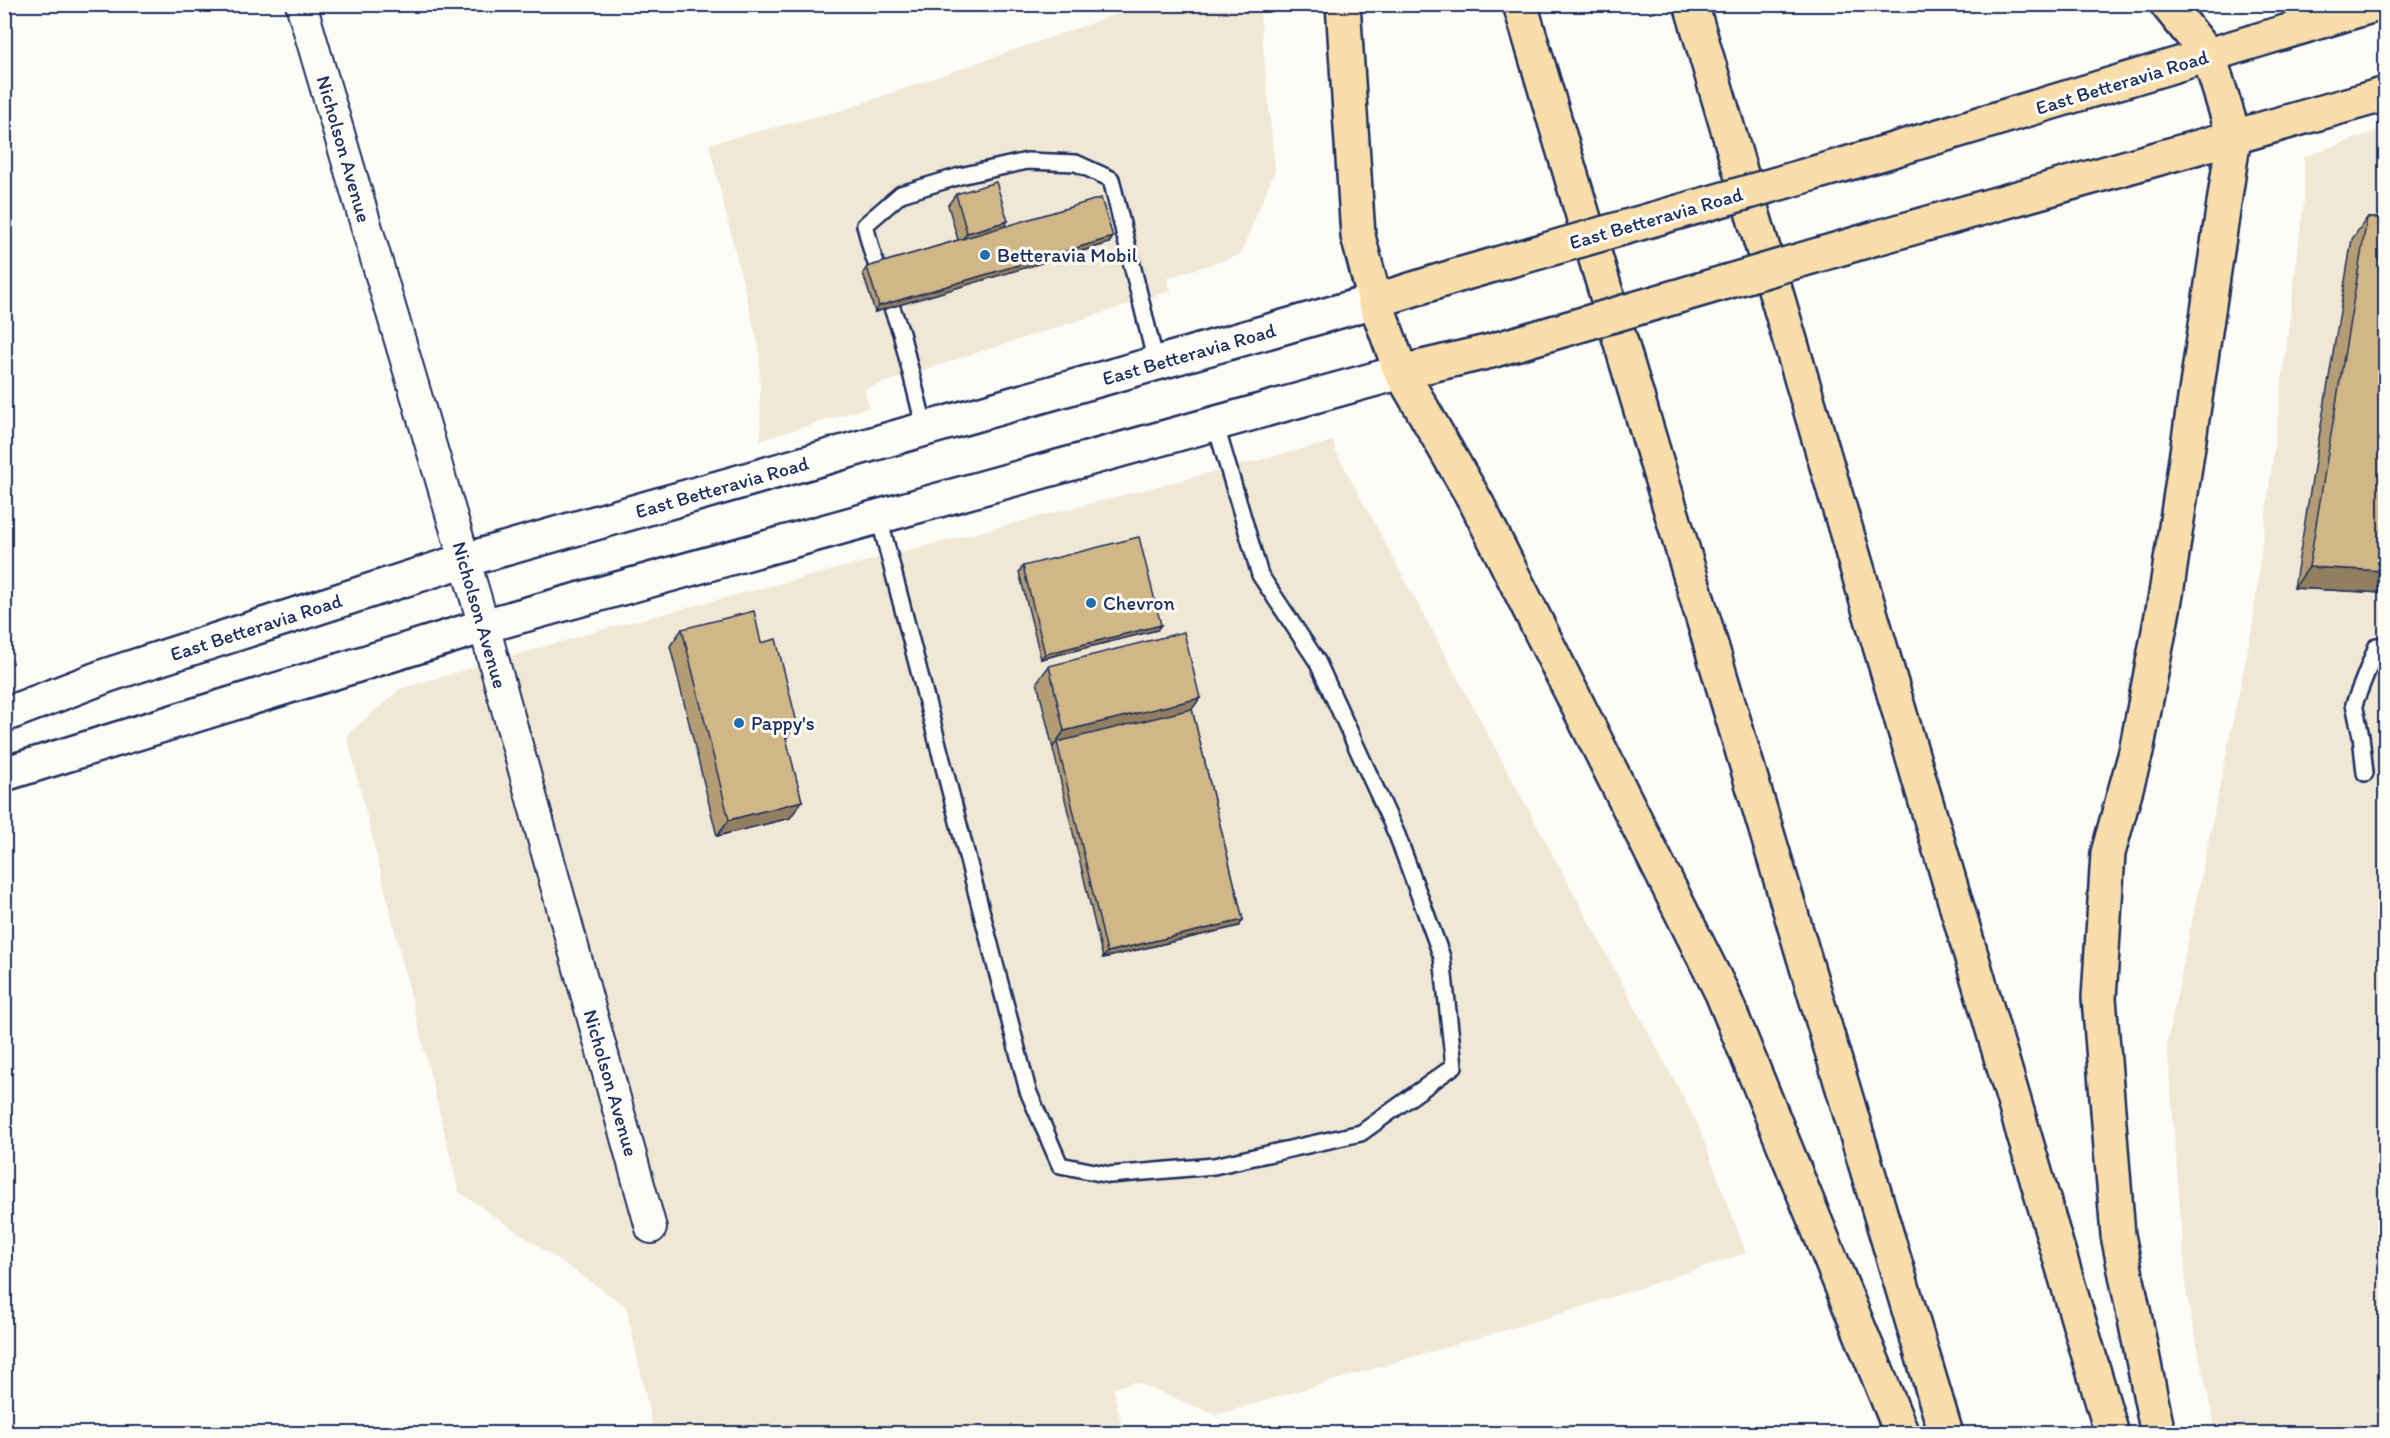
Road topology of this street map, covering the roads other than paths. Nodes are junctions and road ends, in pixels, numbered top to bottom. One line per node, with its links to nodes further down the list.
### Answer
1 (301, 4): 16 (street, Nicholson Avenue)
2 (1343, 4): 10 (highway)
3 (1520, 4): 24 (highway)
4 (1691, 4): 25 (highway)
5 (2167, 4): 7 (highway)
6 (2378, 4): 7 (highway, East Betteravia Road)
7 (2209, 56): 9 (highway); 10 (highway, East Betteravia Road, bridge)
8 (2385, 94): 9 (highway)
9 (2234, 136): 12 (highway, bridge); 26 (highway)
10 (1375, 301): 11 (street, East Betteravia Road); 12 (highway)
11 (1156, 363): 14 (street, East Betteravia Road); 14 (lane)
12 (1401, 372): 13 (street); 23 (highway)
13 (1215, 423): 15 (street); 15 (lane)
14 (925, 429): 16 (street, East Betteravia Road)
15 (879, 516): 17 (street)
16 (465, 560): 17 (street, Nicholson Avenue); 19 (street, East Betteravia Road)
17 (484, 626): 21 (street); 22 (street, Nicholson Avenue)
18 (2385, 646): 20 (lane)
19 (4, 715)
20 (2365, 773)
21 (4, 774)
22 (651, 1228)
23 (1902, 1434)
24 (1946, 1434)
25 (2112, 1434)
26 (2158, 1434)

